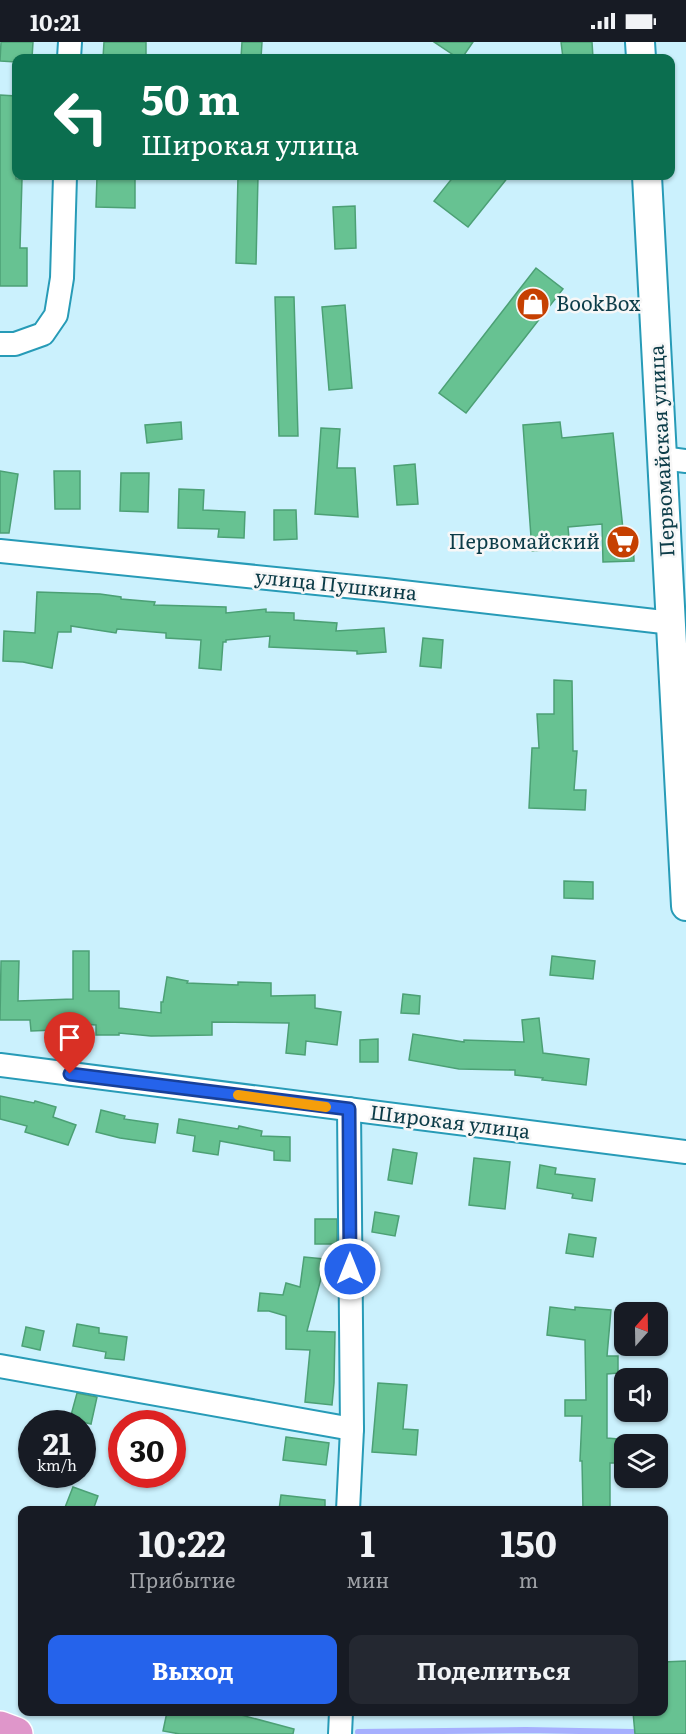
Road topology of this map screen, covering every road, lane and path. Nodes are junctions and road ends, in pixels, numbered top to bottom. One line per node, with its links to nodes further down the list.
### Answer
1 (65, 180): 3 (street)
2 (647, 180): 4 (street, Первомайская улица)
3 (0, 344)
4 (674, 460): 6 (street, Первомайская улица)
5 (0, 551): 6 (street, улица Пушкина)
6 (672, 623): 7 (street, Первомайская улица)
7 (686, 906)
8 (0, 1065): 9 (street, Широкая улица)
9 (349, 1109): 10 (street, Широкая улица); 12 (street)
10 (686, 1152)
11 (0, 1366): 12 (street)
12 (351, 1429): 13 (street)
13 (348, 1506)
14 (341, 1716): 17 (street)
15 (0, 1728): 16 (highway)
16 (16, 1734)
17 (340, 1734)

